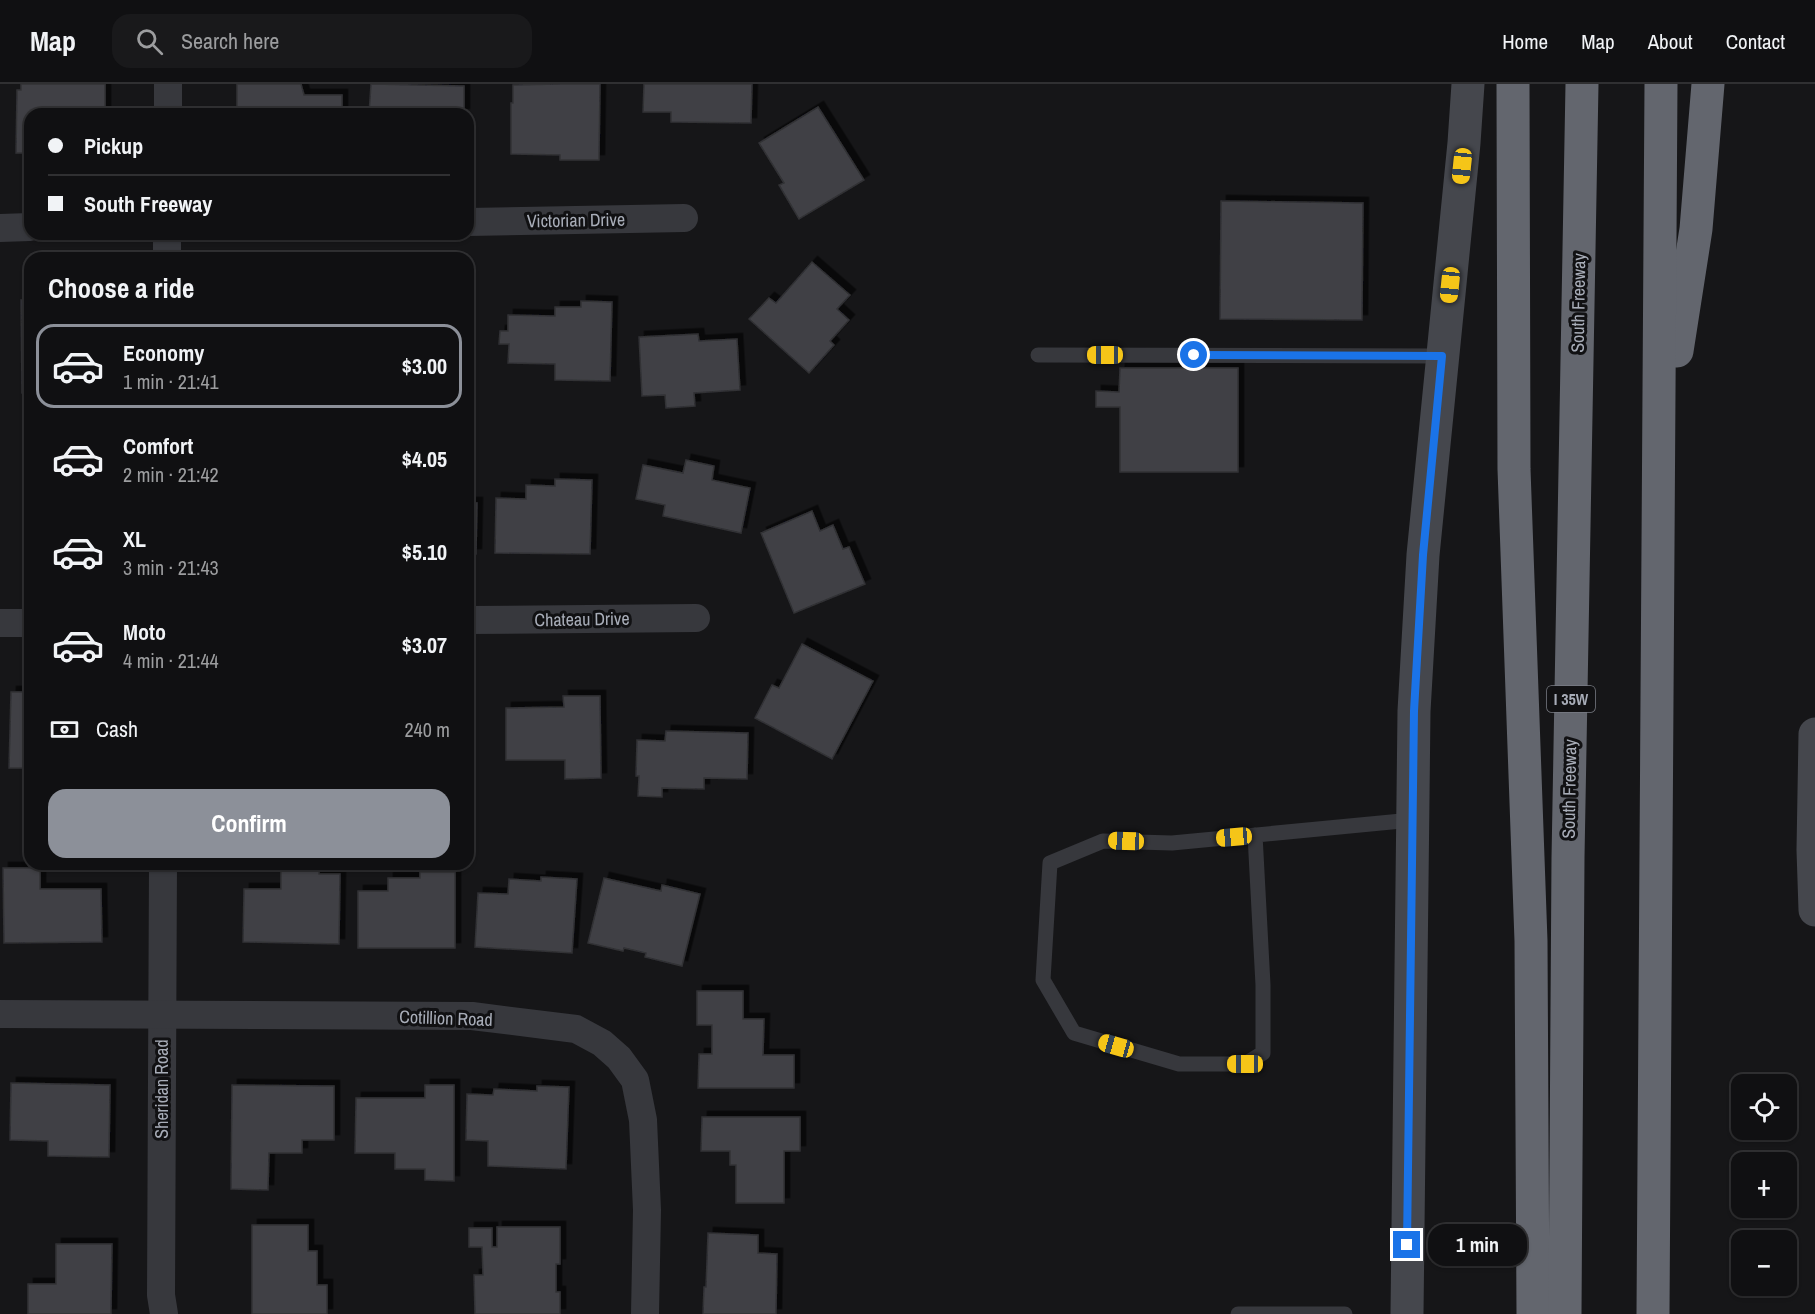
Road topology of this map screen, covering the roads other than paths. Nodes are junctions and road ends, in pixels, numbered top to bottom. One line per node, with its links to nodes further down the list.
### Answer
1 (168, 84): 7 (street)
2 (1468, 84): 13 (main road)
3 (1513, 84): 32 (highway)
4 (1582, 84): 33 (highway, South Freeway / I 35W)
5 (1661, 84): 14 (highway)
6 (1708, 84): 14 (highway)
7 (168, 108)
8 (684, 218): 9 (street, Victorian Drive)
9 (474, 222)
10 (24, 227): 11 (street)
11 (0, 228)
12 (1038, 355): 13 (lane)
13 (1442, 356): 20 (main road)
14 (1660, 457): 34 (highway)
15 (696, 618): 16 (street, Chateau Drive)
16 (474, 620)
17 (0, 623): 18 (street)
18 (24, 623)
19 (1815, 734): 23 (main road)
20 (1412, 820): 21 (lane); 31 (main road)
21 (1255, 835): 21 (lane)
22 (163, 870): 25 (street, Sheridan Road)
23 (1815, 910)
24 (0, 1014): 25 (street, Cotillion Road)
25 (162, 1014): 26 (street, Sheridan Road); 27 (street, Cotillion Road)
26 (164, 1314)
27 (645, 1314)
28 (1238, 1314): 29 (lane)
29 (1323, 1314): 30 (lane)
30 (1345, 1314)
31 (1407, 1314)
32 (1533, 1314)
33 (1565, 1314)
34 (1653, 1314)

